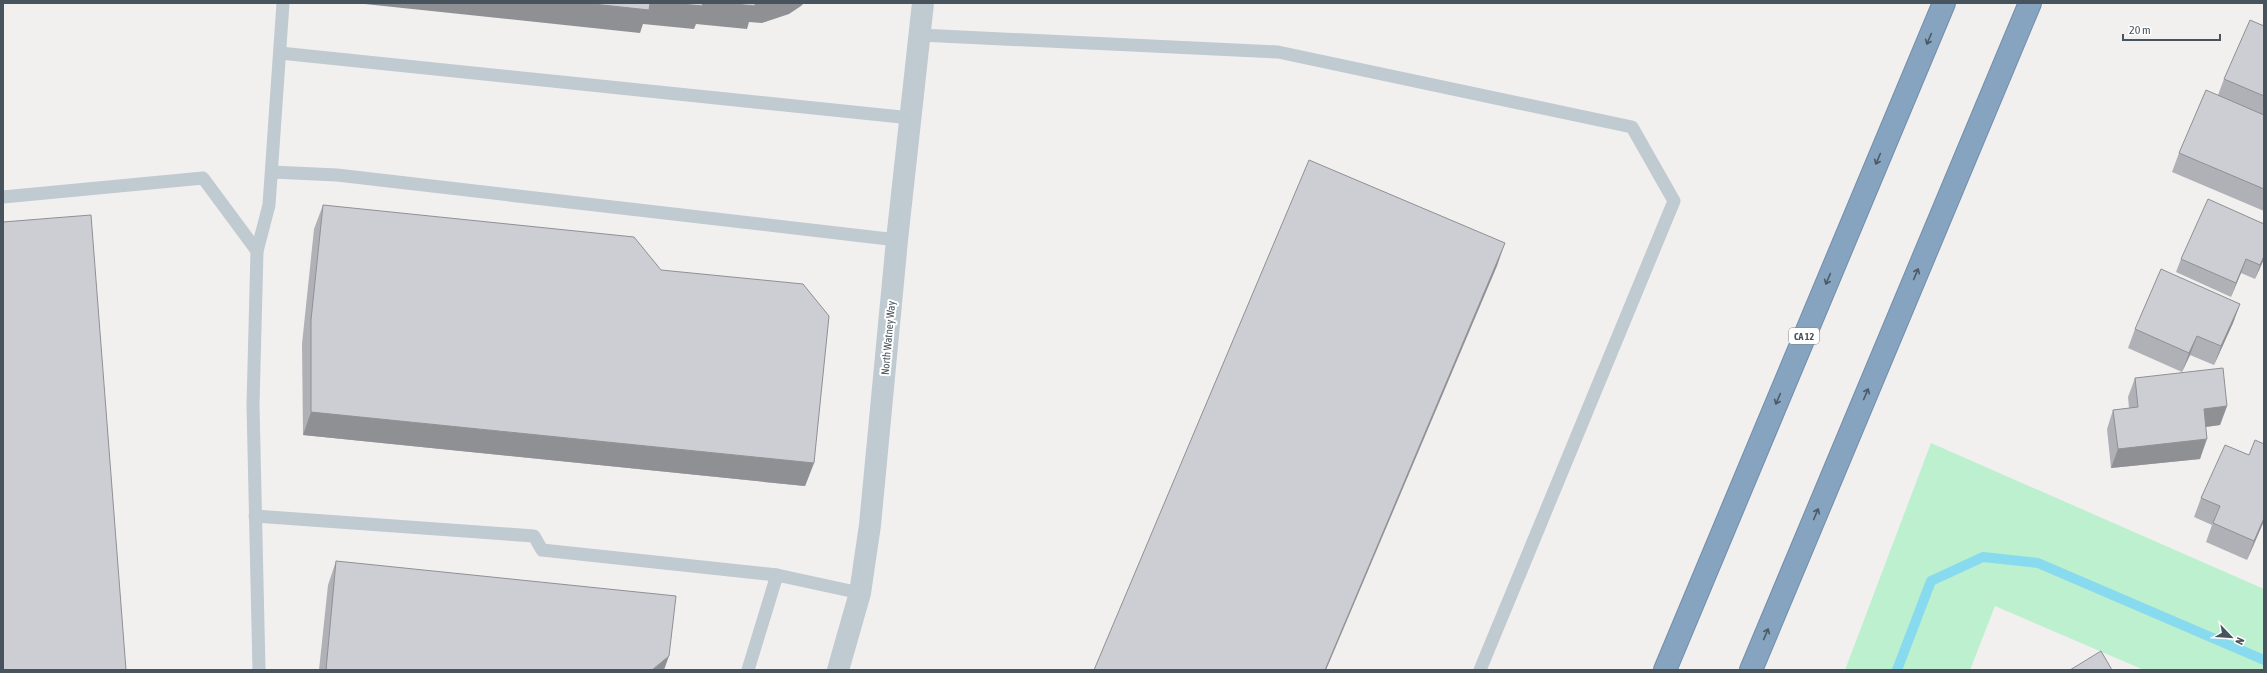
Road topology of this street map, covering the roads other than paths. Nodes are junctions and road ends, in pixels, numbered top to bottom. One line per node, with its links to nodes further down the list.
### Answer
1 (283, 3): 6 (lane)
2 (923, 3): 5 (street, North Watney Way)
3 (1944, 3): 19 (highway, CA 12, one-way to 19)
4 (2030, 3): 20 (highway, one-way to 4)
5 (920, 35): 7 (street, North Watney Way); 18 (lane)
6 (280, 53): 7 (lane); 8 (lane)
7 (911, 118): 10 (street, North Watney Way)
8 (272, 172): 10 (lane); 11 (lane)
9 (3, 197): 11 (lane)
10 (897, 240): 14 (street, North Watney Way)
11 (257, 251): 12 (lane)
12 (255, 516): 13 (lane); 15 (lane)
13 (777, 575): 14 (lane); 16 (lane)
14 (860, 593): 17 (street, North Watney Way)
15 (259, 670)
16 (748, 670)
17 (838, 670)
18 (1480, 670)
19 (1665, 670)
20 (1751, 670)

